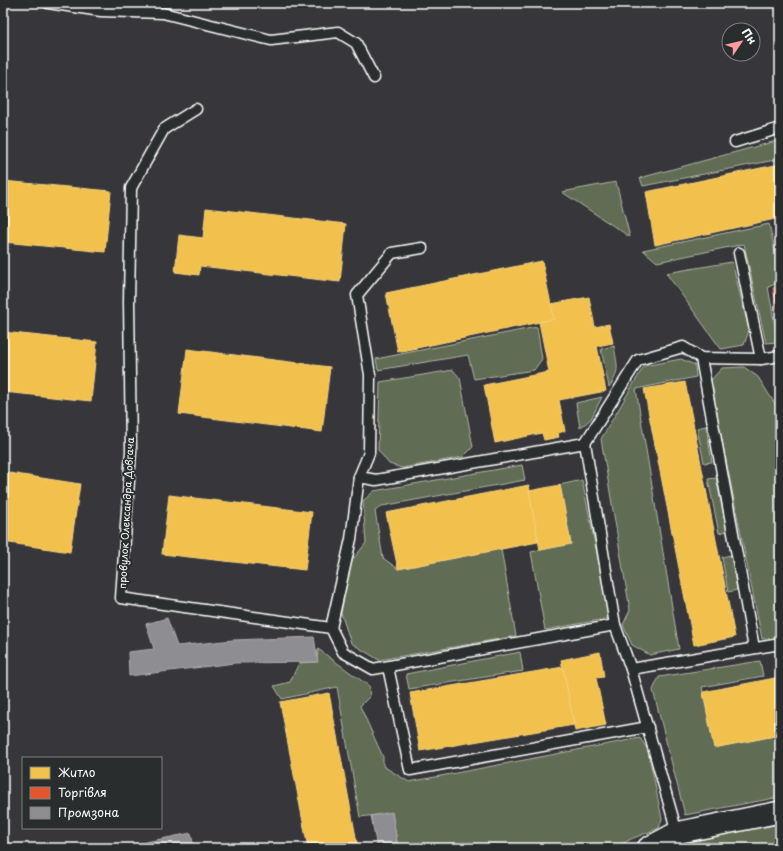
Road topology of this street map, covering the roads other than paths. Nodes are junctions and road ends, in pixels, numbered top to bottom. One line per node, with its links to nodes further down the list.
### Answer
1 (48, 3): 2 (lane)
2 (124, 7): 3 (lane)
3 (374, 78)
4 (196, 109): 15 (lane, провулок Олександра Довгача)
5 (780, 128): 6 (lane)
6 (735, 142)
7 (422, 248): 13 (lane)
8 (739, 253): 11 (lane)
9 (780, 356): 11 (lane)
10 (701, 358): 11 (lane); 12 (lane); 17 (lane)
11 (761, 359)
12 (586, 443): 13 (lane); 14 (lane)
13 (359, 477): 15 (lane)
14 (615, 625): 18 (lane); 19 (lane)
15 (331, 628): 18 (lane)
16 (780, 644): 17 (lane)
17 (754, 648): 19 (lane)
18 (388, 667): 20 (lane)
19 (631, 669): 20 (lane)
20 (648, 727): 22 (lane)
21 (780, 812): 22 (street)
22 (678, 841): 23 (street)
23 (648, 848)

